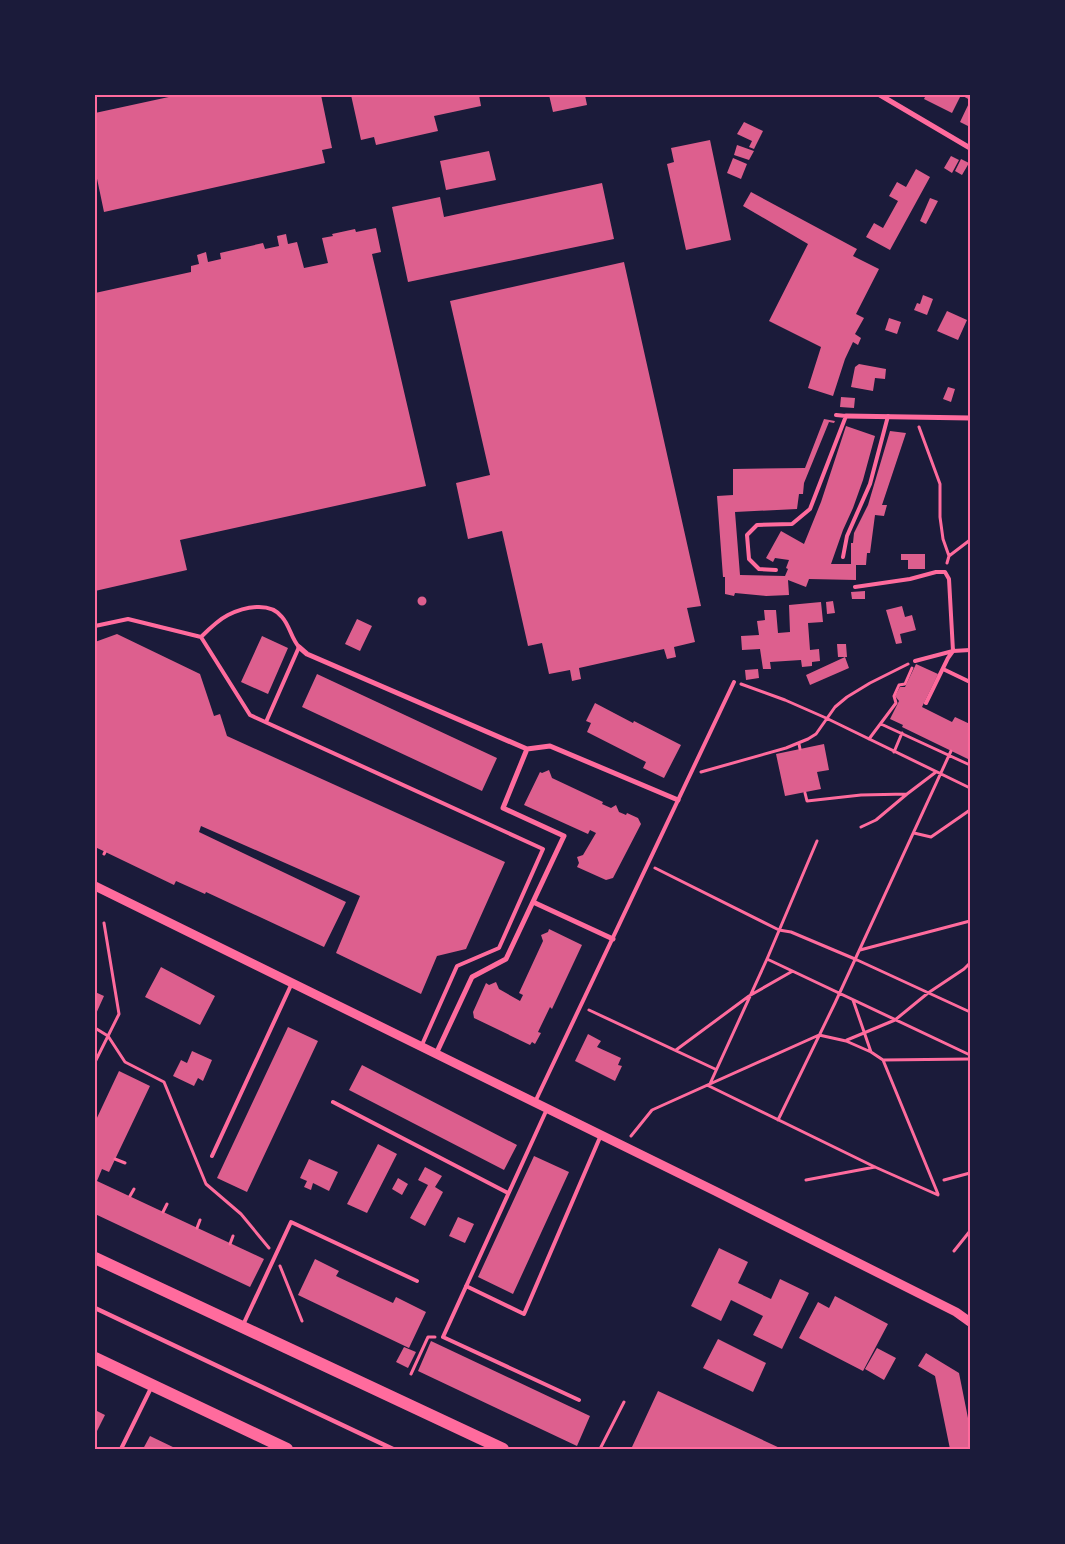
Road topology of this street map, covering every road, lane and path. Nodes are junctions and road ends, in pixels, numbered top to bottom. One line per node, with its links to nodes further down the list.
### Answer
1 (880, 95): 2 (street)
2 (970, 148)
3 (836, 415): 4 (lane)
4 (846, 416): 5 (street); 11 (lane)
5 (888, 416): 6 (street); 10 (lane)
6 (915, 417): 7 (street); 9 (path)
7 (970, 418)
8 (970, 540): 9 (path)
9 (948, 556): 12 (path)
10 (843, 557)
11 (776, 570)
12 (945, 572): 13 (lane); 18 (lane)
13 (855, 587)
14 (95, 626): 15 (lane)
15 (201, 637): 16 (lane); 25 (lane)
16 (299, 647): 25 (lane); 30 (street)
17 (970, 650): 18 (lane)
18 (954, 651): 19 (lane); 20 (lane)
19 (915, 661): 24 (path); 26 (path)
20 (943, 669): 22 (lane); 23 (lane)
21 (734, 682): 24 (path); 37 (lane)
22 (970, 682)
23 (926, 703)
24 (826, 718): 28 (path); 29 (path)
25 (266, 722): 71 (lane)
26 (881, 724): 27 (path); 28 (path)
27 (902, 733): 33 (path); 34 (path)
28 (869, 739): 33 (path)
29 (799, 744): 31 (path); 37 (path)
30 (527, 749): 41 (street); 48 (street)
31 (800, 749)
32 (951, 751): 34 (path)
33 (894, 752): 36 (path)
34 (949, 755): 35 (path); 36 (path)
35 (970, 764)
36 (938, 773): 38 (path); 40 (path); 44 (path)
37 (690, 775): 41 (lane)
38 (970, 788)
39 (805, 792): 40 (path)
40 (907, 794): 43 (path)
41 (678, 800): 46 (lane)
42 (970, 810): 44 (path)
43 (861, 827)
44 (914, 833): 53 (path)
45 (817, 841): 51 (path)
46 (648, 864): 51 (path); 52 (lane)
47 (95, 886): 58 (street)
48 (533, 902): 52 (street); 74 (street)
49 (970, 921): 53 (path)
50 (104, 923): 69 (path)
51 (779, 930): 54 (path); 55 (path)
52 (613, 939): 63 (lane)
53 (860, 950): 55 (path)
54 (767, 959): 57 (path); 61 (path)
55 (855, 959): 59 (path); 60 (path)
56 (970, 963): 59 (path)
57 (791, 972): 60 (path); 61 (path)
58 (292, 984): 71 (street); 87 (lane)
59 (928, 993): 64 (path); 65 (path)
60 (839, 994): 62 (path); 68 (path)
61 (749, 996): 72 (path); 79 (path)
62 (853, 1000): 65 (path); 67 (path)
63 (581, 1006): 72 (path); 82 (lane)
64 (970, 1012)
65 (895, 1020): 67 (path); 75 (path)
66 (95, 1028): 69 (path)
67 (863, 1032): 70 (path); 73 (path)
68 (819, 1035): 70 (path); 80 (path); 84 (path)
69 (108, 1036): 78 (path); 105 (path)
70 (846, 1041): 73 (path)
71 (422, 1047): 74 (street)
72 (675, 1051): 79 (path)
73 (871, 1052): 77 (path)
74 (436, 1054): 82 (street)
75 (970, 1055)
76 (970, 1059): 77 (path)
77 (883, 1060): 90 (path)
78 (95, 1062)
79 (715, 1069): 80 (path)
80 (709, 1086): 84 (path); 86 (path)
81 (333, 1102): 95 (lane)
82 (535, 1103): 83 (street)
83 (547, 1109): 85 (street); 95 (lane)
84 (778, 1120): 90 (path)
85 (601, 1136): 108 (lane); 111 (street)
86 (628, 1138)
87 (212, 1156)
88 (115, 1159): 89 (path)
89 (125, 1163)
90 (876, 1167): 92 (path)
91 (970, 1172): 93 (path)
92 (806, 1180)
93 (944, 1180)
94 (134, 1189): 96 (path)
95 (508, 1193): 108 (lane)
96 (130, 1196)
97 (167, 1204): 98 (path)
98 (163, 1212)
99 (200, 1220): 100 (path)
100 (197, 1228)
101 (970, 1232): 104 (path)
102 (233, 1236): 103 (path)
103 (230, 1244)
104 (954, 1251)
105 (275, 1256): 107 (lane); 110 (path); 112 (lane)
106 (95, 1258): 112 (main road)
107 (417, 1281)
108 (466, 1286): 113 (lane)
109 (95, 1308): 121 (street)
110 (302, 1322)
111 (970, 1322)
112 (242, 1327): 122 (main road)
113 (443, 1337): 115 (path); 117 (lane)
114 (95, 1358): 116 (main road)
115 (411, 1374)
116 (153, 1386): 119 (lane); 120 (main road)
117 (579, 1400)
118 (624, 1402): 123 (path)
119 (121, 1449)
120 (287, 1449)
121 (393, 1449)
122 (503, 1449)
123 (600, 1449)

